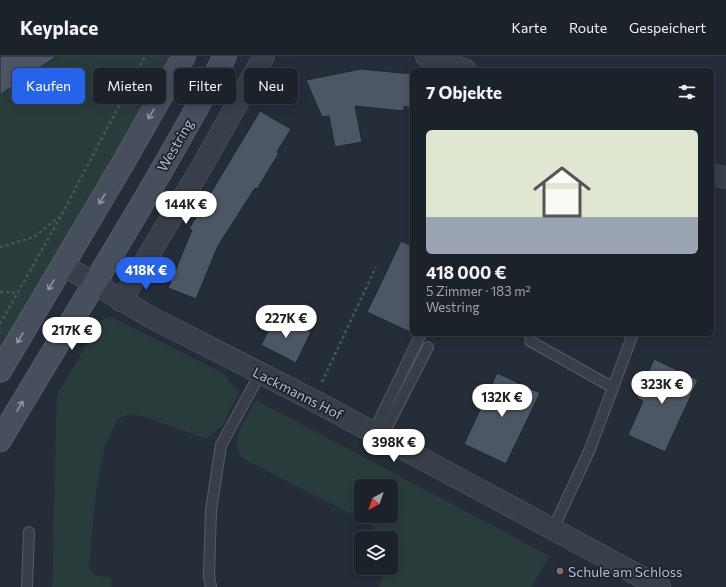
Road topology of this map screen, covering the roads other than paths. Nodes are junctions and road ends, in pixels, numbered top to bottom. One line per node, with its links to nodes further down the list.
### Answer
1 (184, 56): 8 (main road, one-way to 8)
2 (225, 56): 9 (main road, Westring)
3 (264, 56): 10 (street)
4 (426, 56): 5 (street)
5 (460, 68)
6 (714, 175): 7 (street)
7 (726, 178)
8 (63, 265): 9 (street, Lackmanns Hof); 15 (main road, one-way to 15)
9 (93, 284): 10 (street, Lackmanns Hof); 19 (main road, Westring, one-way to 9)
10 (121, 301): 16 (street, Lackmanns Hof)
11 (420, 336): 18 (lane)
12 (632, 336): 17 (lane)
13 (530, 341): 17 (lane)
14 (428, 347): 18 (lane)
15 (0, 371)
16 (260, 374): 18 (street, Lackmanns Hof); 23 (lane)
17 (612, 387): 20 (lane)
18 (378, 435): 20 (street, Lackmanns Hof)
19 (0, 440)
20 (553, 529): 24 (street, Lackmanns Hof)
21 (29, 532): 22 (lane)
22 (27, 587)
23 (211, 587)
24 (660, 587)

